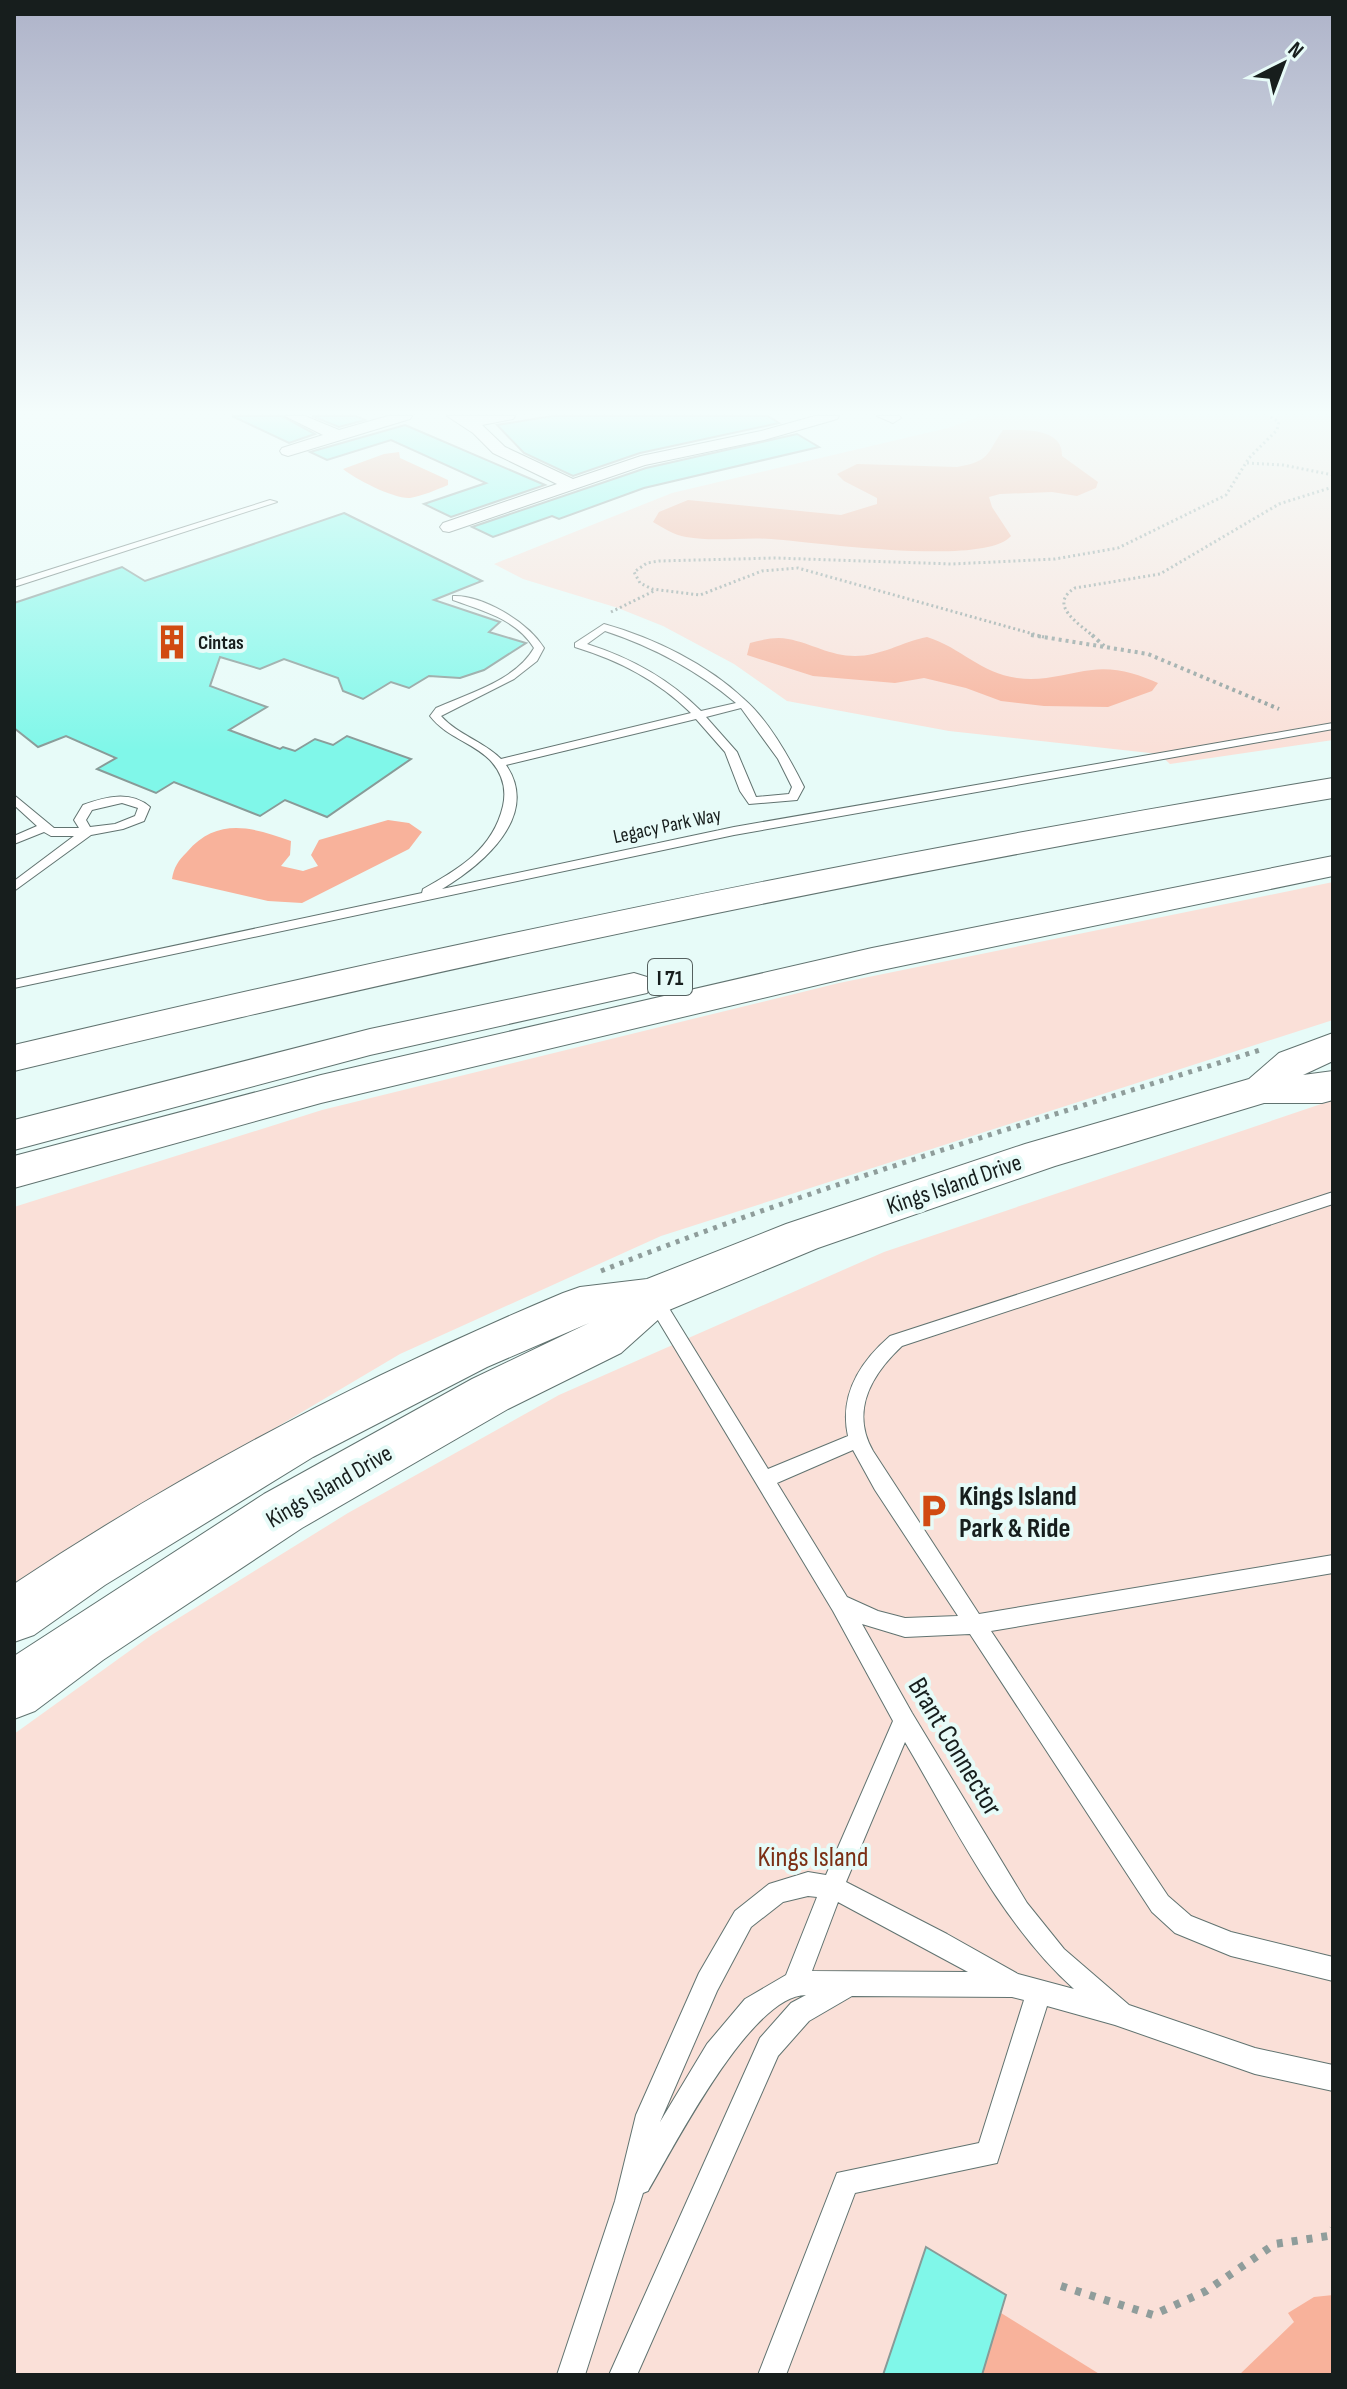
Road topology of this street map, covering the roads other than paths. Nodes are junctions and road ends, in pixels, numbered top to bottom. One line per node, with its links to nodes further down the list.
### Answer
1 (192, 527): 2 (lane)
2 (14, 584)
3 (456, 598): 7 (lane)
4 (744, 704): 5 (lane); 5 (lane); 5 (lane)
5 (699, 715): 7 (lane)
6 (1333, 726): 16 (lane, Legacy Park Way)
7 (498, 763): 16 (lane)
8 (1333, 788): 19 (main road)
9 (14, 799): 10 (lane)
10 (46, 827): 11 (lane); 12 (lane)
11 (87, 832): 11 (lane); 15 (lane)
12 (14, 840)
13 (1333, 849): 23 (main road, I 71)
14 (1333, 866): 21 (main road)
15 (14, 887)
16 (416, 899): 17 (lane, Legacy Park Way)
17 (14, 984)
18 (1333, 1046): 22 (main road, Kings Island Drive)
19 (14, 1058)
20 (1333, 1085): 22 (main road, Kings Island Drive)
21 (321, 1089): 24 (main road); 25 (main road)
22 (1263, 1089): 27 (main road, Kings Island Drive)
23 (14, 1135)
24 (14, 1172)
25 (14, 1198)
26 (1333, 1198): 28 (lane)
27 (652, 1297): 29 (lane, Brant Connector); 32 (main road, Kings Island Drive); 34 (main road, Kings Island Drive)
28 (858, 1440): 29 (lane); 33 (lane)
29 (763, 1480): 31 (lane, Brant Connector)
30 (1333, 1564): 33 (lane)
31 (840, 1604): 33 (lane); 35 (lane, Brant Connector)
32 (14, 1616)
33 (974, 1624): 37 (lane)
34 (14, 1691)
35 (904, 1720): 36 (lane); 42 (lane, Brant Connector)
36 (832, 1887): 39 (lane); 40 (lane); 44 (lane)
37 (1333, 1969)
38 (854, 1982): 39 (lane); 40 (lane); 46 (lane)
39 (795, 1983): 44 (lane)
40 (1013, 1985): 41 (lane)
41 (1039, 1992): 42 (lane); 47 (lane)
42 (1121, 2015): 43 (lane, Brant Connector)
43 (1333, 2078)
44 (628, 2201): 45 (lane)
45 (571, 2375)
46 (623, 2375)
47 (772, 2375)

